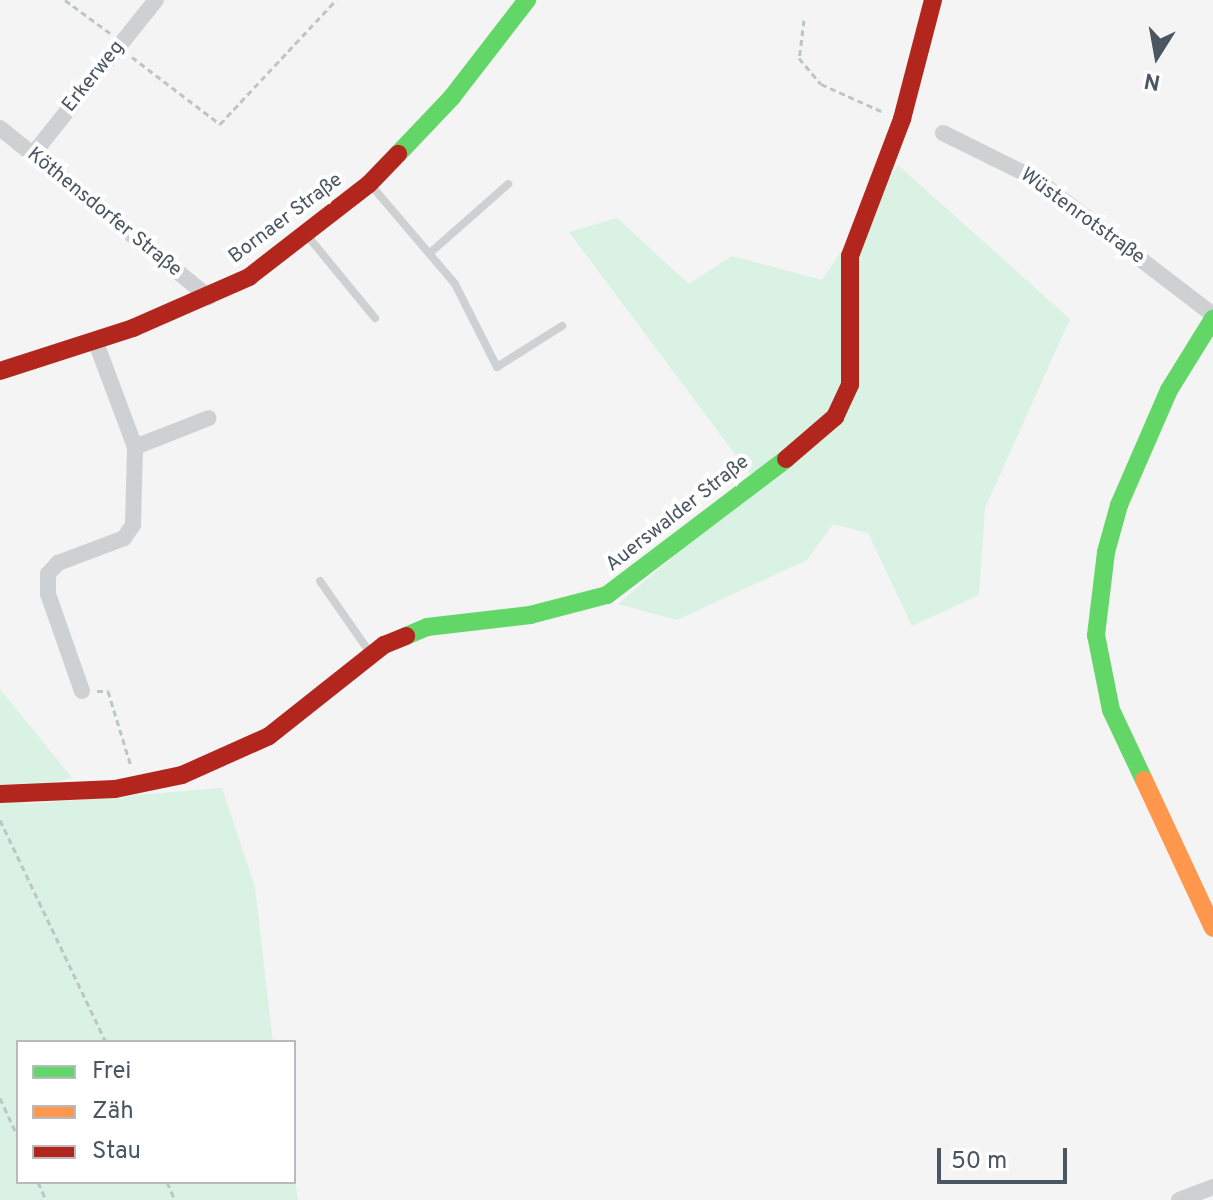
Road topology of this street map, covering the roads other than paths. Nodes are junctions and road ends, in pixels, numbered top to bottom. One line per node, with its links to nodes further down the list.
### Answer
1 (156, 0): 6 (street, Erkerweg)
2 (527, 0): 7 (street, Bornaer Straße)
3 (933, 0): 20 (street, Auerswalder Straße)
4 (0, 128): 6 (street, Köthensdorfer Straße)
5 (943, 133): 12 (street, Wüstenrotstraße)
6 (33, 154): 11 (street, Köthensdorfer Straße)
7 (369, 184): 9 (street, Bornaer Straße); 10 (lane)
8 (508, 184): 10 (lane)
9 (306, 233): 11 (street, Bornaer Straße); 13 (lane)
10 (431, 252): 14 (lane)
11 (209, 297): 15 (street, Bornaer Straße)
12 (1213, 317): 23 (street)
13 (375, 318)
14 (562, 326)
15 (95, 340): 16 (street, Bornaer Straße); 18 (street)
16 (0, 371)
17 (209, 418): 18 (street)
18 (135, 447): 21 (street)
19 (320, 581): 20 (lane)
20 (371, 655): 22 (street, Auerswalder Straße)
21 (82, 691)
22 (0, 794)
23 (1213, 928)
24 (1213, 1187): 25 (street)
25 (1179, 1200)

